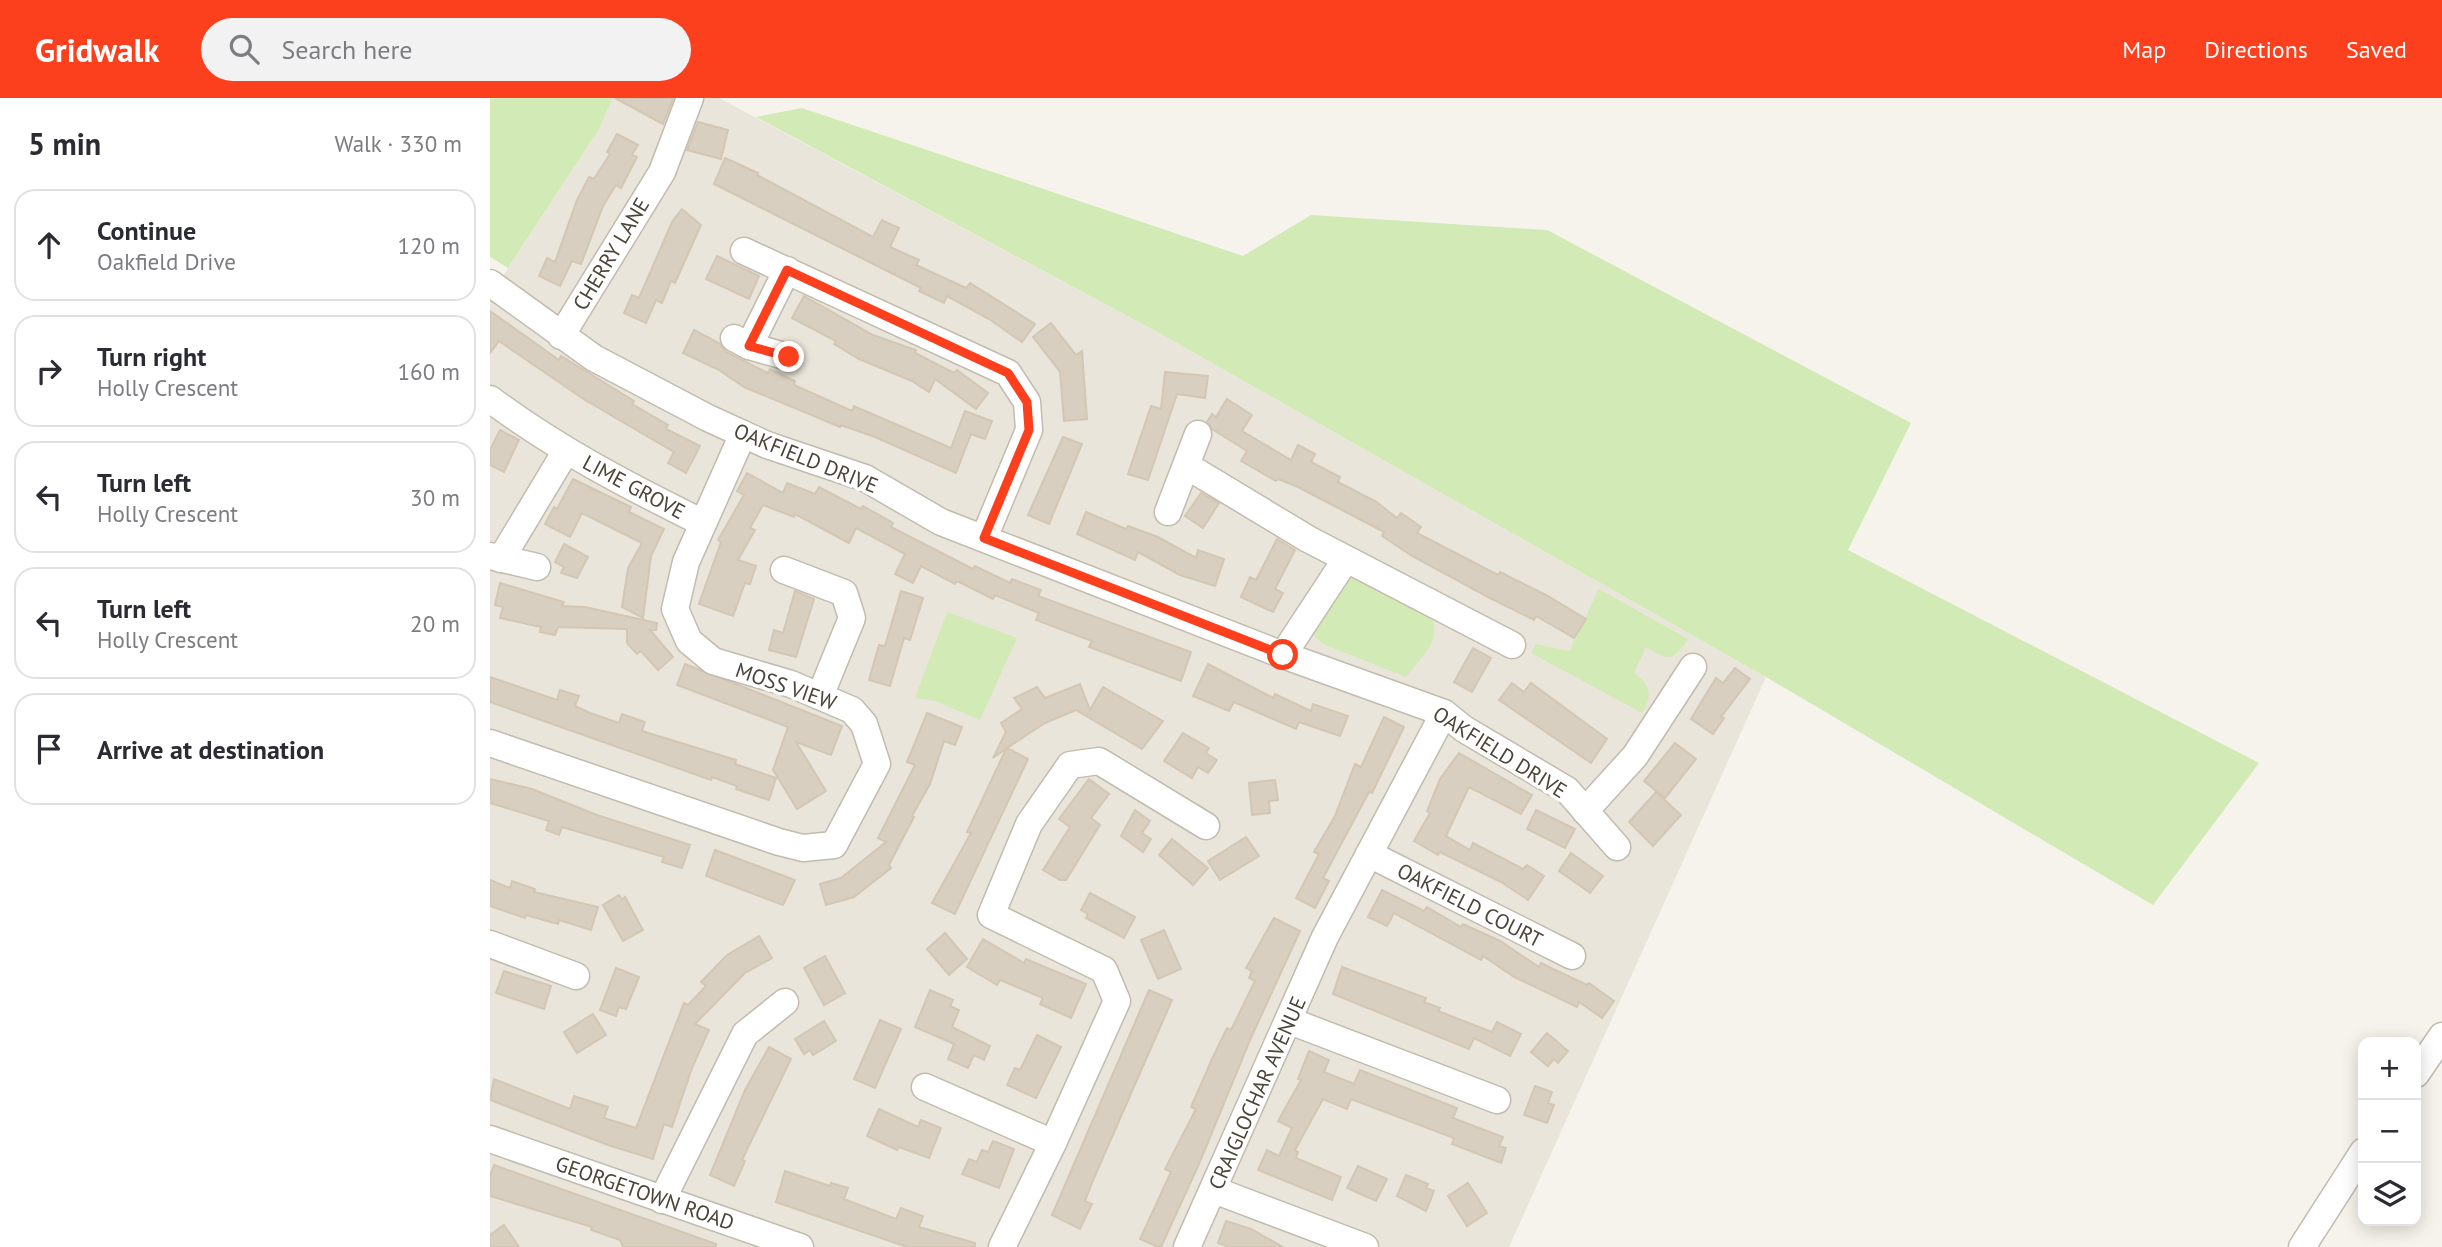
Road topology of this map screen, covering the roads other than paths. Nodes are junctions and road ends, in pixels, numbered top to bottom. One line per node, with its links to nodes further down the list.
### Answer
1 (690, 98): 5 (street, CHERRY LANE)
2 (744, 250): 3 (street)
3 (787, 270): 6 (street); 14 (street)
4 (490, 283): 5 (street, OAKFIELD DRIVE)
5 (561, 337): 8 (street, OAKFIELD DRIVE)
6 (789, 357)
7 (490, 399): 10 (street, LIME GROVE)
8 (743, 434): 13 (street, MOSS VIEW); 14 (street, OAKFIELD DRIVE)
9 (1198, 435): 11 (street)
10 (566, 451): 13 (street, LIME GROVE); 15 (street, LIME GROVE)
11 (1187, 466): 12 (street); 16 (street)
12 (1168, 512)
13 (703, 523): 22 (street, MOSS VIEW)
14 (984, 538): 20 (street, OAKFIELD DRIVE)
15 (495, 557): 17 (street, LIME GROVE)
16 (1346, 559): 19 (street); 20 (street)
17 (537, 567)
18 (784, 570): 22 (street)
19 (1512, 645)
20 (1283, 655): 23 (street, OAKFIELD DRIVE)
21 (1693, 667): 25 (street)
22 (820, 696): 24 (street, MOSS VIEW)
23 (1444, 713): 25 (street, OAKFIELD DRIVE); 28 (street)
24 (490, 743)
25 (1585, 811): 27 (street, OAKFIELD DRIVE)
26 (1206, 826): 39 (street)
27 (1618, 847)
28 (1369, 854): 30 (street, OAKFIELD COURT); 33 (street, CRAIGLOCHAR AVENUE)
29 (490, 944): 31 (street)
30 (1572, 957)
31 (576, 976)
32 (786, 1002): 42 (street)
33 (1290, 1021): 37 (street); 41 (street, CRAIGLOCHAR AVENUE)
34 (2442, 1036): 35 (street)
35 (2421, 1067)
36 (925, 1087): 39 (street)
37 (1497, 1100)
38 (490, 1139): 42 (street, GEORGETOWN ROAD)
39 (1053, 1143): 44 (street)
40 (2358, 1160): 47 (street)
41 (1214, 1190): 45 (street, CRAIGLOCHAR AVENUE); 46 (street)
42 (662, 1200): 43 (street, GEORGETOWN ROAD)
43 (800, 1247)
44 (1002, 1247)
45 (1188, 1247)
46 (1365, 1247)
47 (2302, 1247)

